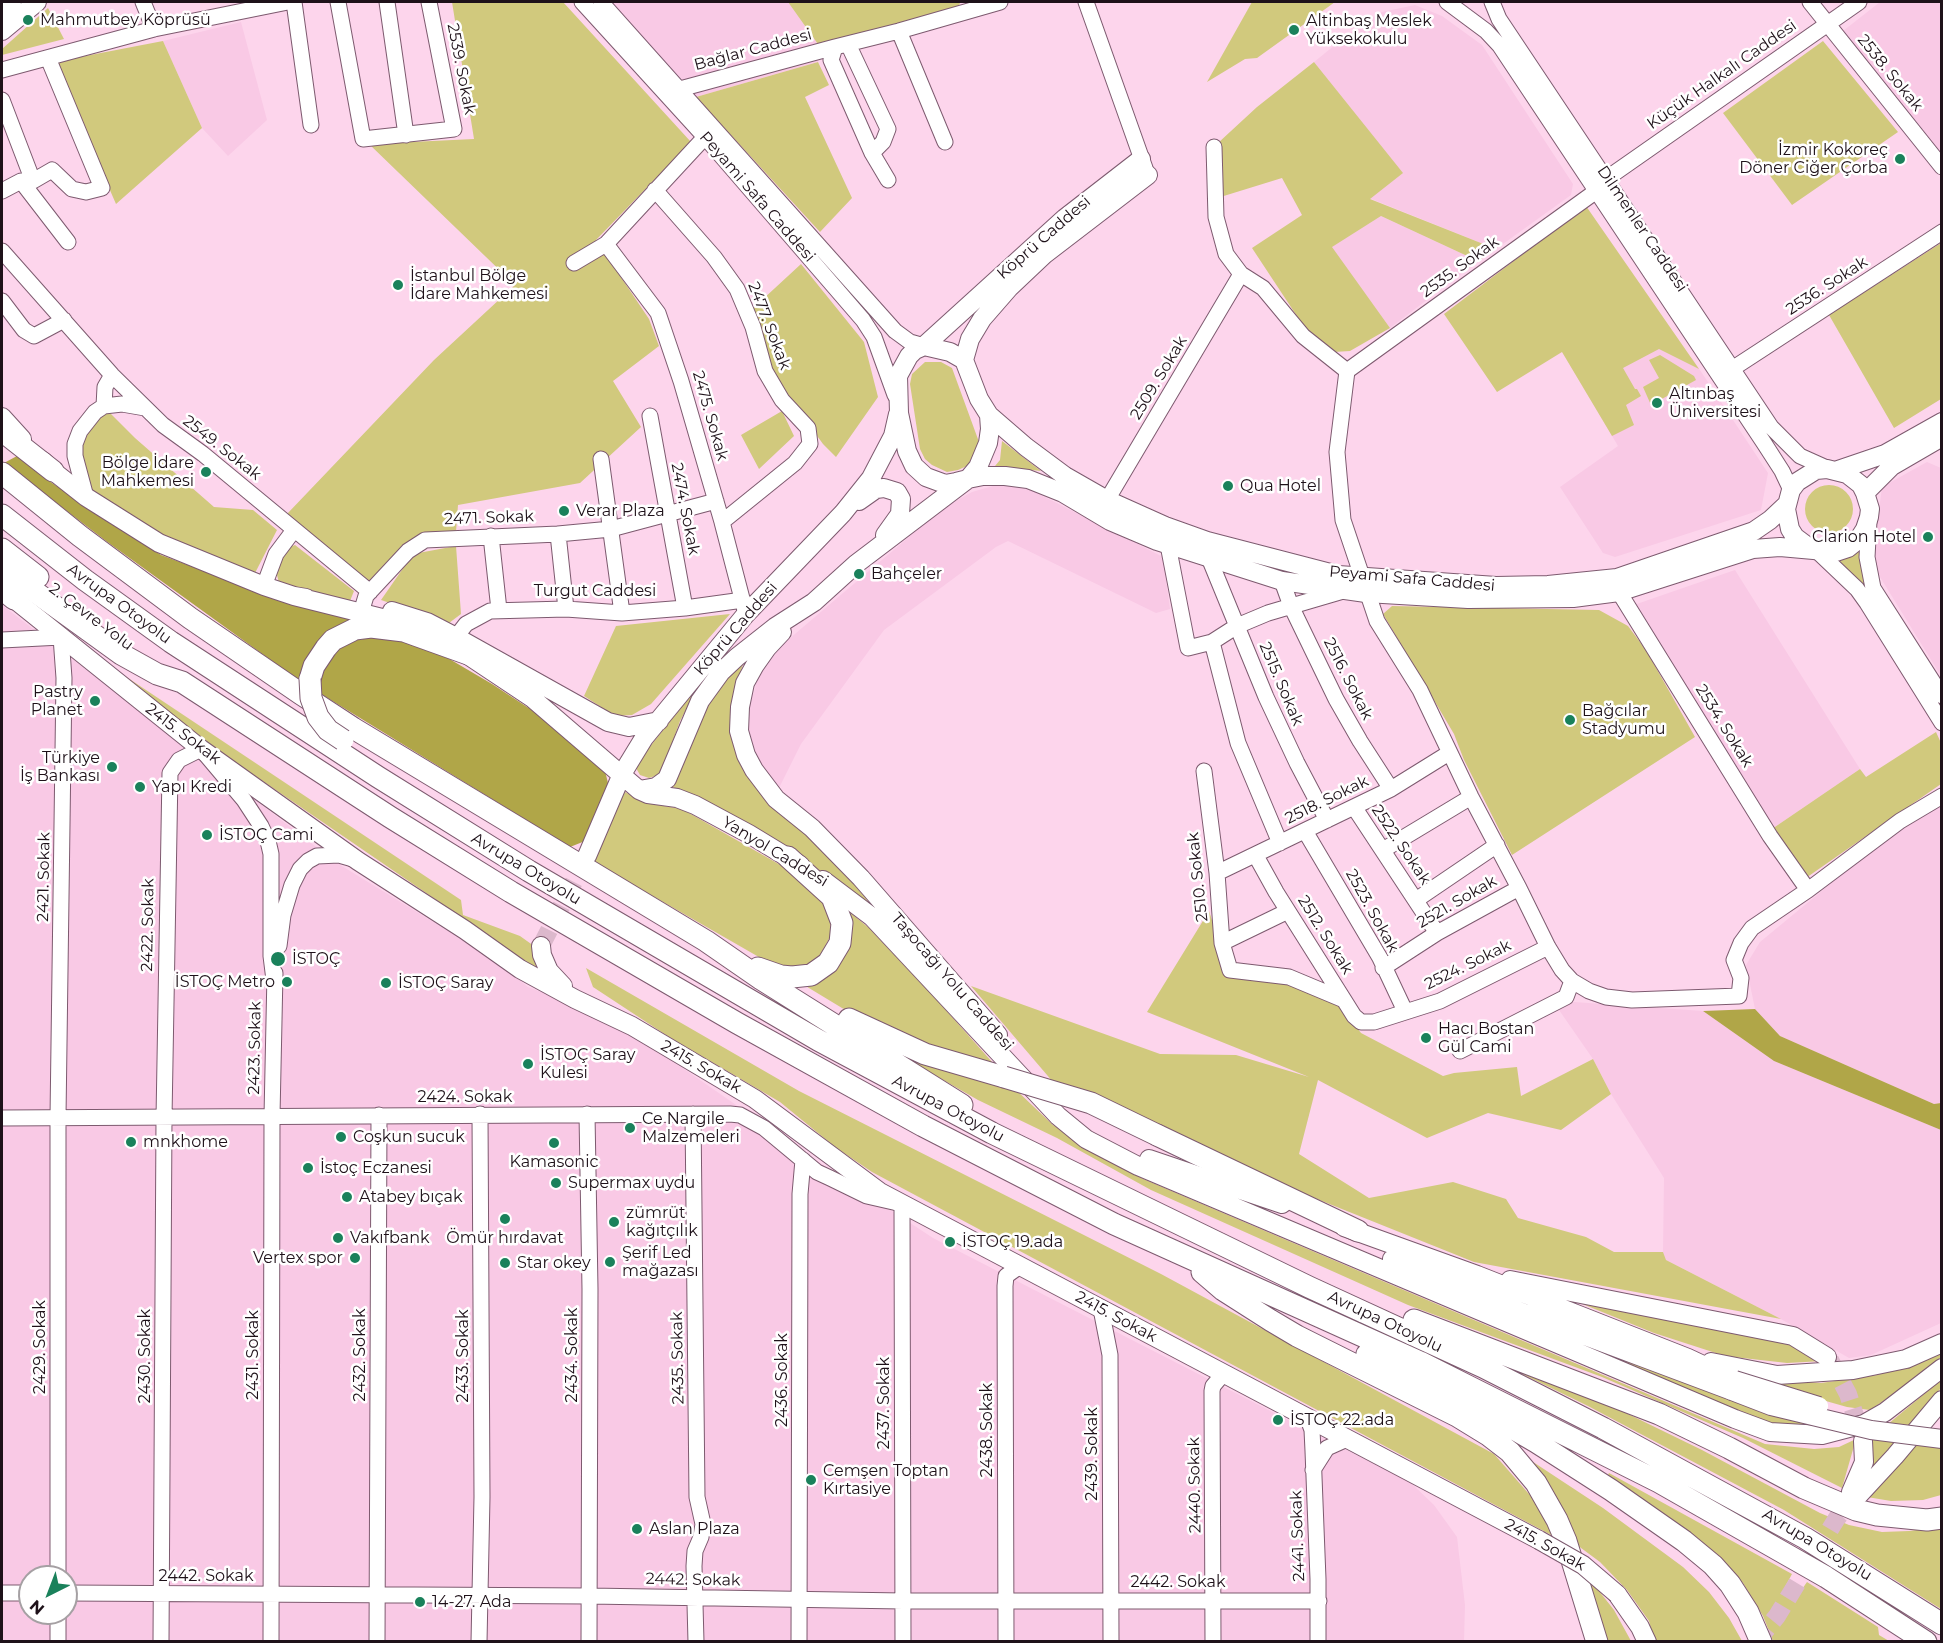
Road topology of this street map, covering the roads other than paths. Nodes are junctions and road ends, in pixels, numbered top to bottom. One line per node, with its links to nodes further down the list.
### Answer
1 (37, 2): 18 (main road)
2 (143, 2): 17 (street)
3 (288, 2): 17 (street)
4 (294, 2): 25 (street)
5 (338, 2): 26 (street, 2539. Sokak)
6 (387, 2): 26 (street)
7 (429, 2): 26 (street, 2539. Sokak)
8 (582, 2): 27 (street, Peyami Safa Caddesi)
9 (601, 2): 23 (street, Peyami Safa Caddesi)
10 (1000, 2): 19 (street, Bağlar Caddesi)
11 (1086, 2): 31 (street)
12 (1447, 2): 38 (street, Dilmenler Caddesi)
13 (1492, 2): 33 (street, Dilmenler Caddesi)
14 (1810, 2): 16 (street, 2538. Sokak)
15 (1859, 2): 16 (street, Küçük Halkalı Caddesi)
16 (1827, 23): 32 (street, 2538. Sokak); 33 (street, Küçük Halkalı Caddesi)
17 (154, 29): 21 (street)
18 (2, 31)
19 (899, 31): 20 (street, Bağlar Caddesi); 28 (street)
20 (841, 45): 23 (street, Bağlar Caddesi); 30 (street); 30 (street)
21 (48, 58): 22 (street); 35 (street)
22 (2, 70)
23 (680, 89): 47 (street, Peyami Safa Caddesi)
24 (2, 100): 35 (street)
25 (311, 125)
26 (406, 135)
27 (705, 137): 36 (street); 54 (street, Peyami Safa Caddesi)
28 (945, 142)
29 (1214, 147): 44 (street)
30 (872, 153): 34 (street)
31 (1144, 167): 47 (main road, Köprü Caddesi); 48 (main road, Köprü Caddesi)
32 (1941, 167)
33 (1606, 178): 49 (street, Dilmenler Caddesi)
34 (888, 180)
35 (27, 181): 37 (street); 40 (street)
36 (655, 190): 41 (street); 75 (street, 2477. Sokak)
37 (2, 192)
38 (1595, 192): 50 (street, 2535. Sokak); 68 (street, Dilmenler Caddesi)
39 (1941, 232): 49 (street, 2536. Sokak)
40 (68, 242)
41 (606, 244): 43 (street); 70 (street, 2475. Sokak)
42 (2, 251): 46 (street, 2549. Sokak)
43 (574, 263)
44 (1241, 274): 50 (street); 69 (street, 2509. Sokak)
45 (2, 301): 46 (street)
46 (64, 320): 51 (street, 2549. Sokak)
47 (924, 346): 48 (main road); 54 (main road)
48 (964, 360): 55 (main road)
49 (1732, 369): 62 (street, Dilmenler Caddesi)
50 (1347, 371): 89 (street)
51 (112, 375): 52 (street); 53 (street, 2549. Sokak)
52 (104, 406): 53 (street); 67 (street)
53 (146, 408): 77 (street, 2549. Sokak)
54 (899, 412): 65 (main road); 71 (main road, Köprü Caddesi)
55 (989, 415): 65 (main road); 69 (main road, Peyami Safa Caddesi)
56 (650, 416): 72 (street, 2474. Sokak)
57 (2, 417): 63 (main road)
58 (1941, 422): 62 (main road)
59 (2, 431): 63 (highway)
60 (1941, 437): 66 (main road)
61 (602, 459): 76 (street)
62 (1834, 470): 66 (main road); 68 (main road)
63 (53, 471): 67 (main road)
64 (2, 473): 136 (highway)
65 (968, 479): 80 (main road); 84 (main road, Köprü Caddesi)
66 (1865, 493): 74 (main road)
67 (86, 497): 88 (main road)
68 (1789, 498): 82 (main road); 87 (main road, Peyami Safa Caddesi)
69 (1107, 500): 89 (main road, Peyami Safa Caddesi)
70 (716, 501): 72 (street, 2471. Sokak); 75 (street, 2475. Sokak)
71 (843, 513): 84 (main road); 95 (main road, Köprü Caddesi)
72 (668, 514): 76 (street, 2471. Sokak); 96 (street, 2474. Sokak)
73 (2, 515): 121 (highway, Avrupa Otoyolu)
74 (1869, 517): 82 (main road); 106 (street)
75 (722, 522): 95 (street, 2475. Sokak)
76 (611, 529): 78 (street, 2471. Sokak); 99 (street)
77 (294, 530): 88 (street); 92 (street, 2549. Sokak)
78 (558, 534): 79 (street, 2471. Sokak); 97 (street)
79 (491, 536): 92 (street, 2471. Sokak); 98 (street)
80 (1168, 545): 83 (main road); 103 (street)
81 (2, 549): 105 (highway, 2. Çevre Yolu)
82 (1813, 550): 87 (main road); 109 (street)
83 (1209, 558): 86 (main road); 100 (street, 2515. Sokak)
84 (856, 564): 93 (main road, Köprü Caddesi)
85 (2, 568): 105 (highway, Avrupa Otoyolu)
86 (1282, 581): 89 (main road); 94 (street, 2516. Sokak)
87 (1618, 585): 89 (main road, Peyami Safa Caddesi); 132 (street, 2534. Sokak)
88 (264, 586): 91 (main road)
89 (1359, 586): 94 (street); 112 (street)
90 (8, 594): 101 (main road, 2415. Sokak)
91 (294, 596): 92 (main road); 104 (main road)
92 (367, 599): 104 (main road)
93 (814, 602): 116 (main road, Köprü Caddesi); 161 (main road, Taşocağı Yolu Caddesi)
94 (1291, 606): 100 (street); 115 (street, 2516. Sokak)
95 (744, 607): 96 (street, Turgut Caddesi); 107 (main road, Köprü Caddesi)
96 (685, 608): 99 (street, Turgut Caddesi)
97 (566, 609): 98 (street, Turgut Caddesi); 99 (street, Turgut Caddesi)
98 (499, 610): 104 (street, Turgut Caddesi)
99 (622, 613)
100 (1238, 626): 103 (street); 120 (street, 2515. Sokak)
101 (61, 637): 102 (street); 111 (main road, 2415. Sokak); 154 (street, 2421. Sokak)
102 (2, 640)
103 (1212, 642): 123 (street)
104 (462, 646): 108 (main road); 110 (main road); 121 (highway, bridge)
105 (182, 682): 163 (highway, Avrupa Otoyolu)
106 (1941, 696)
107 (659, 721): 108 (main road); 114 (main road, Köprü Caddesi)
108 (608, 722): 110 (main road)
109 (1941, 723)
110 (585, 743): 114 (main road)
111 (201, 749): 129 (main road, 2415. Sokak); 143 (street); 156 (street, 2422. Sokak)
112 (1449, 753): 115 (street, 2518. Sokak); 118 (street)
113 (1204, 771): 130 (street, 2510. Sokak)
114 (622, 774): 116 (main road); 126 (main road, Köprü Caddesi)
115 (1391, 789): 119 (street, 2518. Sokak)
116 (639, 790): 127 (main road, Yanyol Caddesi)
117 (1941, 796): 132 (street)
118 (1471, 797): 124 (street); 125 (street)
119 (1354, 807): 120 (street, 2518. Sokak); 125 (street, 2522. Sokak)
120 (1327, 820): 122 (street, 2518. Sokak)
121 (453, 824): 157 (highway, Avrupa Otoyolu)
122 (1305, 831): 123 (street, 2518. Sokak); 141 (street, 2523. Sokak)
123 (1281, 843): 128 (street, 2518. Sokak)
124 (1497, 845): 131 (street); 133 (street)
125 (1383, 850): 133 (street, 2522. Sokak)
126 (587, 856)
127 (788, 856): 140 (highway); 159 (main road, Yanyol Caddesi)
128 (1256, 856): 130 (street, 2518. Sokak); 134 (street, 2512. Sokak)
129 (358, 861): 143 (street); 145 (main road, 2415. Sokak)
130 (1217, 873): 137 (street, 2510. Sokak)
131 (1519, 888): 135 (street, 2521. Sokak); 139 (street)
132 (1808, 890): 144 (street)
133 (1416, 900): 135 (street, 2522. Sokak)
134 (1288, 911): 137 (street); 146 (street, 2512. Sokak)
135 (1437, 933): 141 (street, 2521. Sokak)
136 (706, 941): 140 (highway); 157 (highway)
137 (1222, 943): 142 (street, 2510. Sokak)
138 (541, 946): 145 (main road)
139 (1548, 947): 144 (street); 147 (street, 2524. Sokak)
140 (754, 966): 161 (highway, bridge)
141 (1383, 968): 147 (street, 2523. Sokak)
142 (1238, 971): 146 (street, 2512. Sokak)
143 (274, 980): 153 (street, 2423. Sokak)
144 (1572, 981): 148 (street)
145 (575, 999): 160 (main road, 2415. Sokak)
146 (1344, 1000): 147 (street, 2524. Sokak)
147 (1405, 1011)
148 (1460, 1051)
149 (379, 1114): 150 (street, 2424. Sokak); 153 (street, 2424. Sokak); 190 (street, 2432. Sokak)
150 (480, 1114): 151 (street, 2424. Sokak); 192 (street, 2433. Sokak)
151 (587, 1114): 152 (street, 2424. Sokak); 191 (street, 2434. Sokak)
152 (693, 1114): 158 (street, 2424. Sokak); 193 (street, 2435. Sokak)
153 (272, 1116): 156 (street, 2424. Sokak); 189 (street, 2431. Sokak)
154 (58, 1117): 155 (street, 2424. Sokak); 156 (street, 2424. Sokak); 184 (street, 2429. Sokak)
155 (2, 1118)
156 (164, 1118): 188 (street, 2430. Sokak)
157 (992, 1134): 162 (highway, Avrupa Otoyolu)
158 (803, 1160): 160 (street, 2424. Sokak); 194 (street, 2436. Sokak)
159 (1203, 1194): 171 (main road); 173 (main road)
160 (902, 1204): 164 (main road, 2415. Sokak); 198 (street, 2437. Sokak)
161 (1358, 1231): 165 (main road, Taşocağı Yolu Caddesi)
162 (1246, 1255): 182 (highway); 200 (highway, Avrupa Otoyolu)
163 (1186, 1258): 166 (highway, Avrupa Otoyolu); 215 (highway)
164 (1020, 1266): 167 (main road, 2415. Sokak); 195 (street, 2438. Sokak)
165 (1477, 1275): 169 (main road); 170 (main road)
166 (1292, 1305): 217 (highway); 218 (highway, Avrupa Otoyolu)
167 (1101, 1309): 172 (main road, 2415. Sokak); 196 (street, 2439. Sokak)
168 (1941, 1343): 170 (main road)
169 (1827, 1356)
170 (1688, 1358): 173 (main road)
171 (1941, 1368)
172 (1224, 1373): 175 (main road, 2415. Sokak); 197 (street, 2440. Sokak)
173 (1733, 1386): 176 (main road, bridge); 178 (main road, bridge)
174 (1941, 1400): 179 (main road)
175 (1308, 1419): 177 (main road, 2415. Sokak); 180 (street, 2441. Sokak)
176 (1941, 1428)
177 (1347, 1439): 180 (street); 216 (main road, 2415. Sokak, bridge)
178 (1941, 1439)
179 (1863, 1441)
180 (1313, 1470): 199 (street, 2441. Sokak)
181 (1941, 1508): 182 (highway)
182 (1906, 1517): 183 (highway)
183 (1941, 1518)
184 (58, 1565)
185 (2, 1593): 186 (street)
186 (18, 1593)
187 (78, 1593): 188 (street, 2442. Sokak)
188 (162, 1594): 189 (street, 2442. Sokak); 203 (street, 2430. Sokak)
189 (270, 1595): 190 (street, 2442. Sokak); 204 (street, 2431. Sokak)
190 (377, 1595): 192 (street, 2442. Sokak); 205 (street, 2432. Sokak)
191 (589, 1596): 192 (street, 2442. Sokak); 193 (street, 2442. Sokak); 207 (street, 2434. Sokak)
192 (479, 1597): 206 (street, 2433. Sokak)
193 (696, 1599): 194 (street, 2442. Sokak); 208 (street, 2435. Sokak)
194 (800, 1599): 198 (street, 2442. Sokak); 209 (street, 2436. Sokak)
195 (1007, 1600): 196 (street, 2442. Sokak); 198 (street, 2442. Sokak); 211 (street, 2438. Sokak)
196 (1111, 1600): 197 (street, 2442. Sokak); 212 (street, 2439. Sokak)
197 (1213, 1600): 199 (street, 2442. Sokak); 213 (street, 2440. Sokak)
198 (903, 1601): 210 (street, 2437. Sokak)
199 (1319, 1601): 214 (street, 2441. Sokak)
200 (1941, 1624)
201 (58, 1625): 202 (street)
202 (58, 1641)
203 (161, 1641)
204 (271, 1641)
205 (377, 1641)
206 (479, 1641)
207 (589, 1641)
208 (696, 1641)
209 (799, 1641)
210 (903, 1641)
211 (1006, 1641)
212 (1111, 1641)
213 (1213, 1641)
214 (1318, 1641)
215 (1597, 1641)
216 (1647, 1641)
217 (1761, 1641)
218 (1926, 1641)

